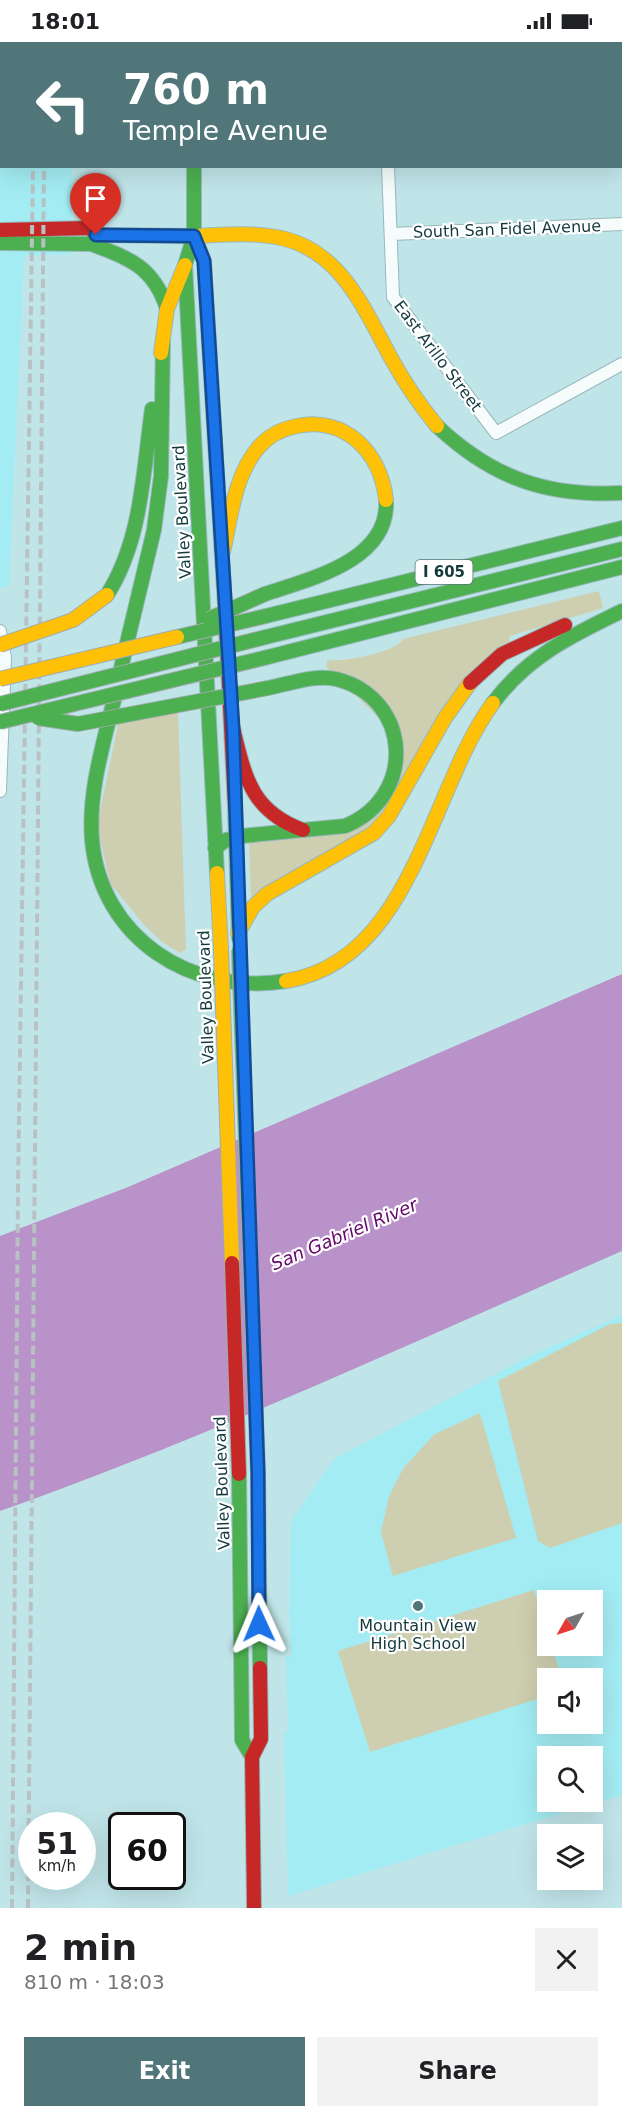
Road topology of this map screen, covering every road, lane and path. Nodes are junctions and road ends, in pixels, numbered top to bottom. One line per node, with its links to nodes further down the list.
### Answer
1 (194, 168): 6 (main road, Valley Boulevard)
2 (388, 168): 5 (street, East Arillo Street)
3 (622, 224): 5 (street, South San Fidel Avenue)
4 (0, 230): 7 (main road)
5 (392, 234): 12 (street, East Arillo Street)
6 (194, 236): 7 (main road); 9 (main road, Valley Boulevard); 13 (main road); 17 (main road, Valley Boulevard)
7 (94, 240): 8 (main road); 10 (main road)
8 (0, 243)
9 (185, 265): 10 (main road); 33 (main road, Valley Boulevard)
10 (167, 309): 11 (main road)
11 (163, 338): 19 (main road); 23 (main road, bridge)
12 (622, 364)
13 (622, 493)
14 (622, 528): 20 (main road, I 605)
15 (622, 540): 20 (main road)
16 (622, 549): 20 (main road)
17 (223, 552): 22 (main road, bridge); 29 (main road, Valley Boulevard)
18 (622, 567): 27 (main road, I 605, bridge)
19 (622, 609): 34 (main road)
20 (266, 627): 22 (main road, I 605, bridge); 25 (main road); 26 (main road, bridge)
21 (0, 631): 30 (street)
22 (154, 644): 24 (main road, I 605, bridge)
23 (0, 645)
24 (0, 679)
25 (0, 694)
26 (0, 704)
27 (28, 716): 28 (main road, I 605, bridge); 31 (main road, bridge)
28 (0, 722)
29 (233, 728): 31 (main road); 32 (main road, Valley Boulevard)
30 (0, 791)
31 (308, 832): 32 (main road)
32 (236, 836): 33 (main road); 34 (main road, Valley Boulevard)
33 (215, 848): 35 (main road, Valley Boulevard, bridge)
34 (238, 933): 35 (main road, Valley Boulevard, bridge)
35 (252, 1757): 36 (main road, Valley Boulevard)
36 (254, 1908)

